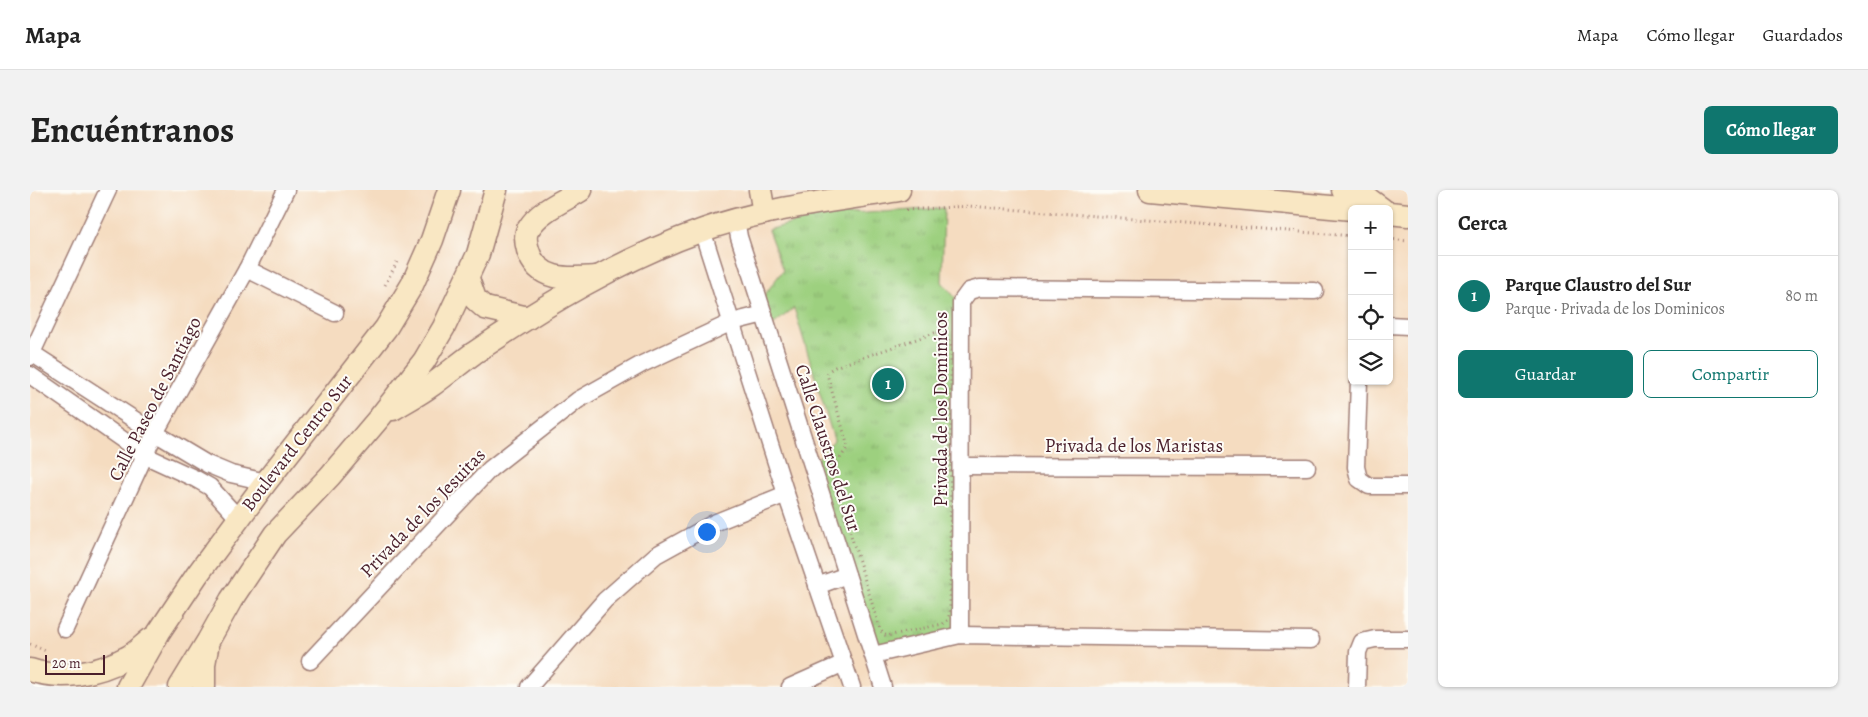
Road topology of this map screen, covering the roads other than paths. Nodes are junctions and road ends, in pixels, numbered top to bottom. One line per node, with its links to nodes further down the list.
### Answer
1 (108, 190): 27 (street)
2 (286, 190): 17 (street, Calle Paseo de Santiago)
3 (450, 190): 35 (street, Boulevard Centro Sur)
4 (496, 190): 19 (street, Boulevard Centro Sur)
5 (581, 190): 18 (street)
6 (760, 190): 12 (street)
7 (899, 190): 12 (street)
8 (1150, 190): 11 (street)
9 (1343, 190): 10 (street)
10 (1377, 205)
11 (1348, 209)
12 (764, 213): 15 (street)
13 (1393, 213): 14 (street)
14 (1408, 215)
15 (736, 220): 16 (street); 22 (street, Calle Claustros del Sur)
16 (702, 230): 18 (street); 24 (street)
17 (247, 269): 21 (street); 31 (street, Calle Paseo de Santiago)
18 (599, 276): 23 (street)
19 (468, 280): 23 (street); 30 (street, Boulevard Centro Sur)
20 (1315, 292): 33 (street, Privada de los Dominicos)
21 (335, 313)
22 (764, 314): 24 (street, Privada de los Jesuitas); 39 (street, Calle Claustros del Sur)
23 (528, 318): 30 (street)
24 (732, 322): 37 (street); 48 (street, Privada de los Jesuitas)
25 (1393, 326): 26 (street)
26 (1408, 326)
27 (30, 354): 31 (street)
28 (30, 375): 32 (street)
29 (1358, 385): 36 (street)
30 (380, 417): 46 (street, Boulevard Centro Sur)
31 (155, 433): 32 (street, Calle Paseo de Santiago); 35 (street)
32 (146, 456): 38 (street); 41 (street, Calle Paseo de Santiago)
33 (961, 466): 34 (street, Privada de los Maristas); 43 (street, Privada de los Dominicos)
34 (1307, 467)
35 (266, 482): 38 (street, Boulevard Centro Sur)
36 (1408, 486)
37 (786, 494): 40 (street); 56 (street)
38 (239, 519): 42 (street, Boulevard Centro Sur)
39 (846, 575): 40 (street); 47 (street, Calle Claustros del Sur)
40 (817, 586): 49 (street)
41 (65, 629)
42 (159, 632): 50 (street); 53 (street, Boulevard Centro Sur)
43 (960, 635): 45 (street); 47 (street)
44 (1408, 639): 60 (street)
45 (1311, 640)
46 (208, 641): 54 (street, Boulevard Centro Sur); 55 (street)
47 (873, 655): 59 (street, Calle Claustros del Sur)
48 (310, 661)
49 (844, 663): 57 (street); 58 (street)
50 (30, 670)
51 (30, 677): 52 (street)
52 (50, 687)
53 (128, 687)
54 (180, 687)
55 (204, 687)
56 (529, 687)
57 (790, 687)
58 (852, 687)
59 (883, 687)
60 (1357, 687)

